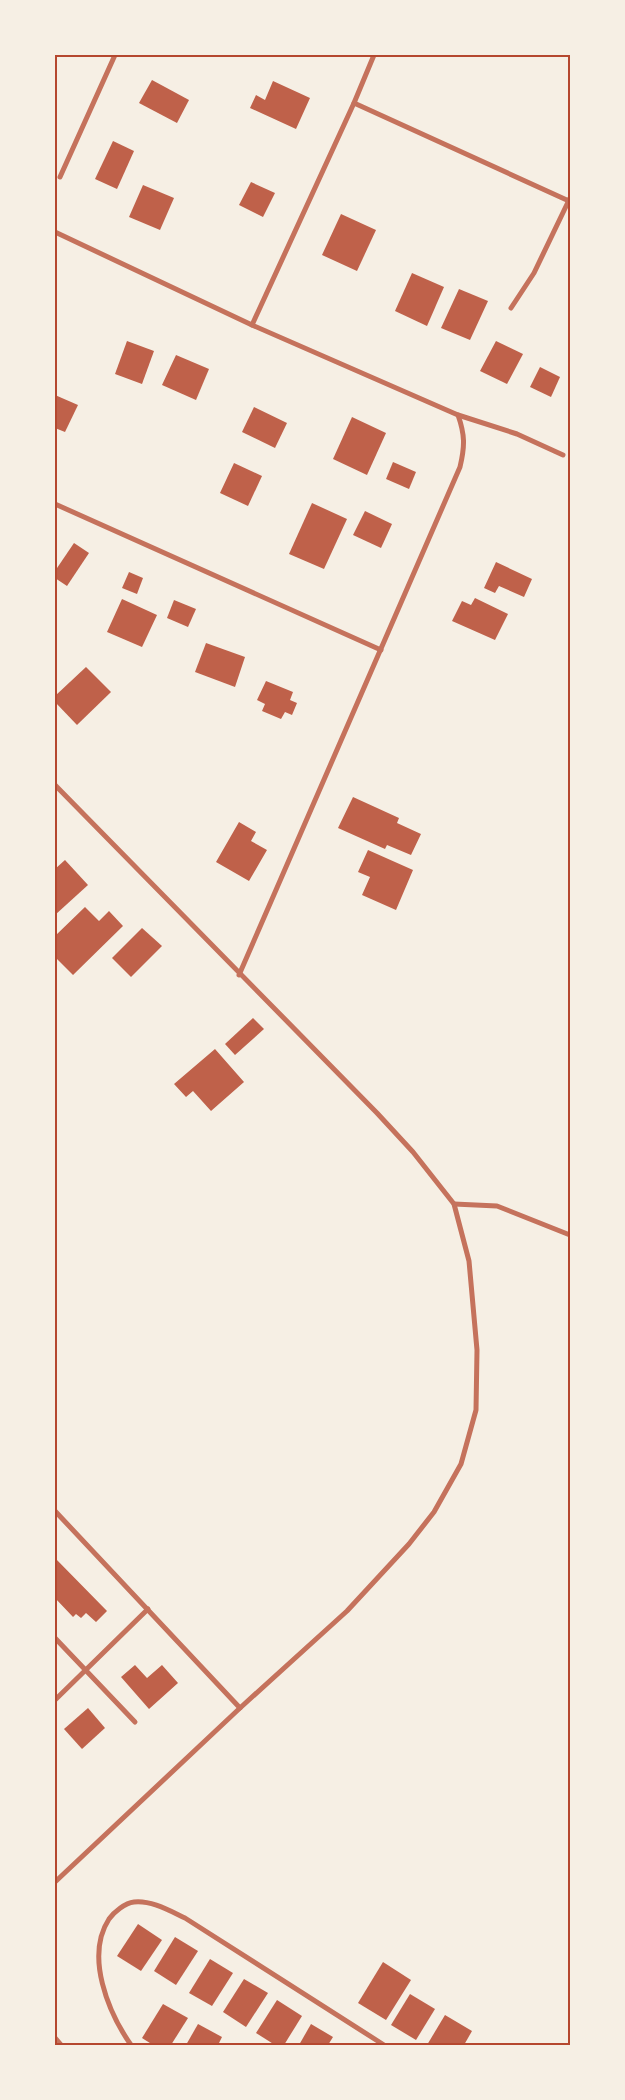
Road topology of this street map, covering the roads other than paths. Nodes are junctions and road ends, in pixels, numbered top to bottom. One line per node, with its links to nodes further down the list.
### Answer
1 (115, 55): 4 (street)
2 (374, 55): 3 (street)
3 (354, 103): 5 (street); 8 (street)
4 (60, 177)
5 (569, 200): 7 (street)
6 (55, 232): 8 (street)
7 (511, 308)
8 (252, 325): 9 (street)
9 (458, 415): 10 (street); 12 (street)
10 (563, 455)
11 (55, 504): 12 (street)
12 (381, 650): 14 (street)
13 (55, 785): 14 (street)
14 (239, 975): 15 (street)
15 (454, 1204): 16 (street); 22 (street)
16 (570, 1235)
17 (55, 1511): 18 (street)
18 (148, 1609): 20 (street); 22 (street)
19 (55, 1638): 20 (street)
20 (86, 1669): 21 (street); 23 (street)
21 (55, 1700)
22 (240, 1708): 24 (street)
23 (136, 1722)
24 (55, 1882)
25 (55, 2038): 26 (street)
26 (60, 2045)
27 (131, 2045): 28 (street)
28 (384, 2045)

